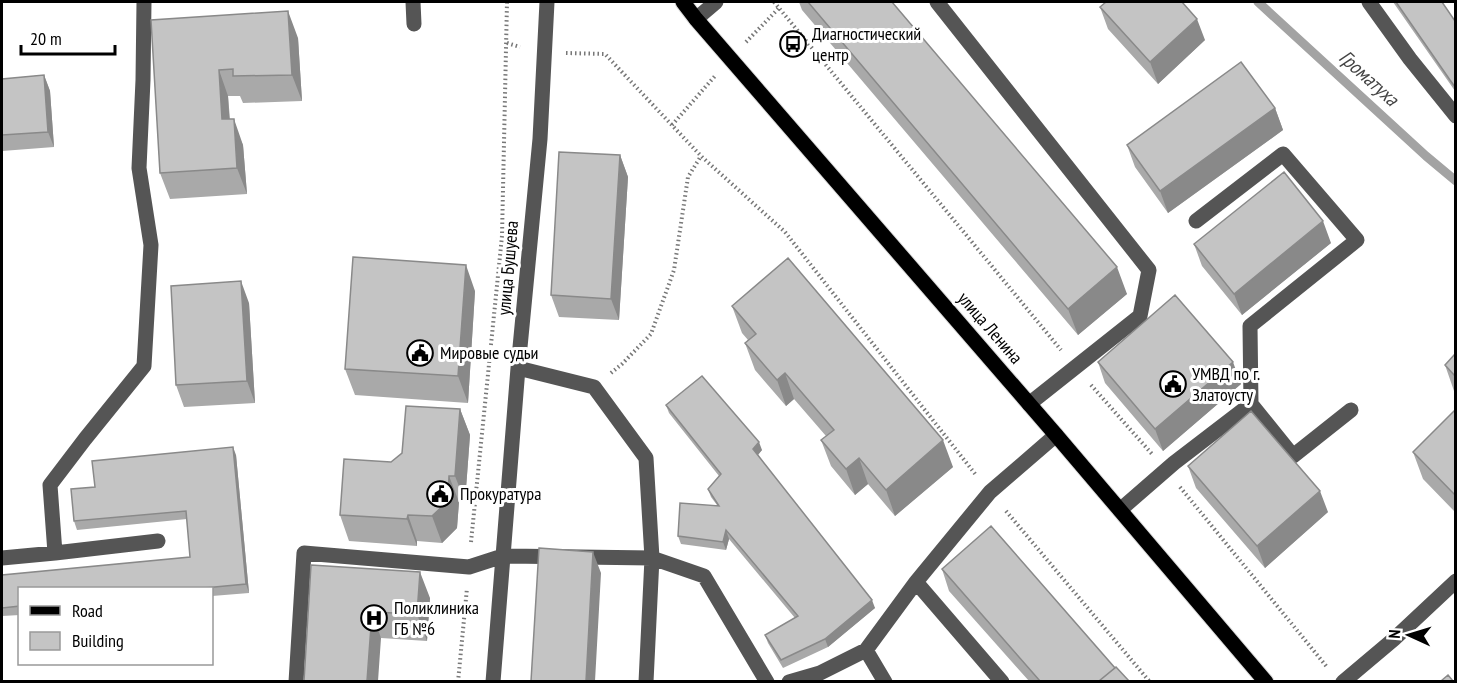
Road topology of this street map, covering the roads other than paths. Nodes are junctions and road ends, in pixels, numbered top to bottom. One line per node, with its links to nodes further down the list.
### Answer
1 (144, 2): 19 (street)
2 (413, 2): 9 (street)
3 (547, 2): 12 (street, улица Бушуева)
4 (683, 2): 8 (main road, улица Ленина)
5 (716, 2): 8 (street)
6 (937, 2): 13 (street)
7 (1369, 2): 10 (street)
8 (696, 19): 13 (main road, улица Ленина)
9 (414, 24)
10 (1455, 116)
11 (1196, 220): 14 (street)
12 (518, 368): 20 (street, улица Бушуева); 22 (street)
13 (1029, 404): 16 (main road, улица Ленина)
14 (1251, 404): 15 (street); 17 (street)
15 (1351, 410)
16 (1056, 435): 17 (main road, улица Ленина); 24 (street)
17 (1120, 510): 34 (main road, улица Ленина)
18 (158, 541): 19 (street)
19 (56, 553): 21 (street)
20 (503, 556): 22 (street); 27 (street); 28 (street, улица Бушуева)
21 (2, 558)
22 (652, 558): 29 (street); 30 (street)
23 (1455, 581): 26 (street)
24 (916, 582): 25 (street); 33 (street)
25 (866, 650): 31 (street); 32 (street)
26 (1337, 677)
27 (296, 681)
28 (494, 681)
29 (646, 681)
30 (767, 681)
31 (789, 681)
32 (885, 681)
33 (1002, 681)
34 (1264, 681)

